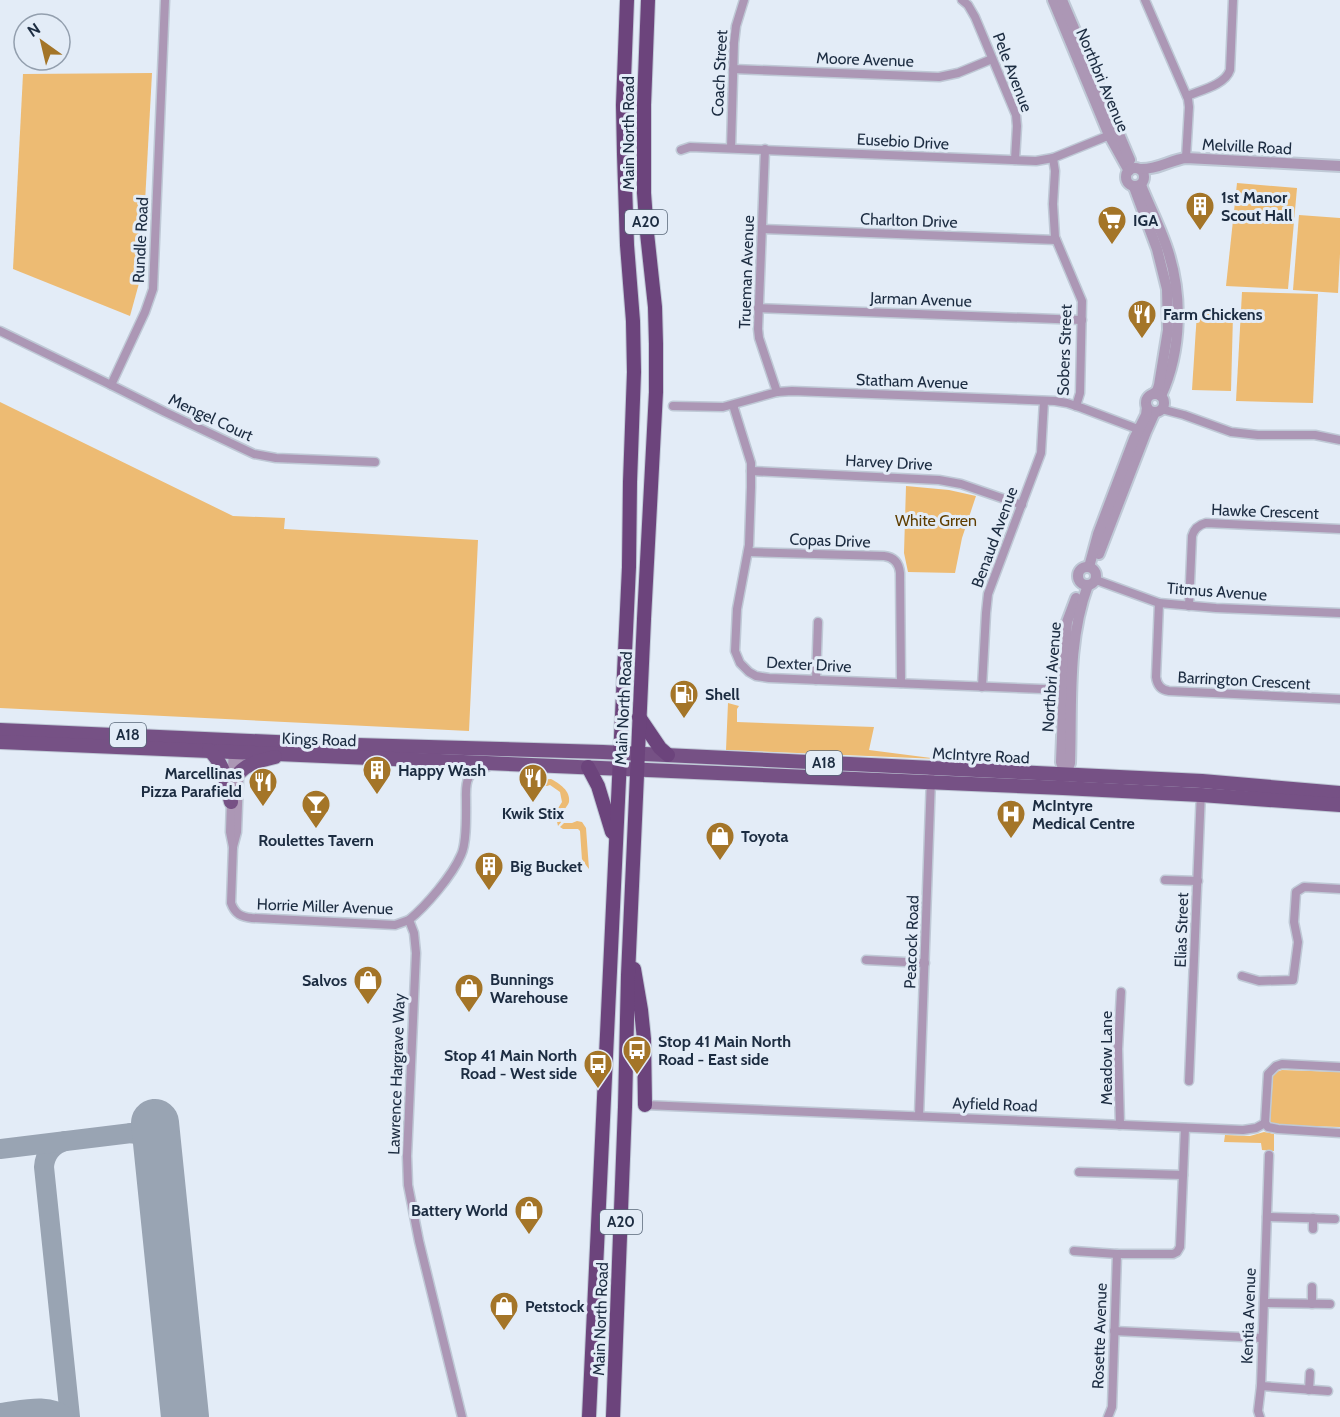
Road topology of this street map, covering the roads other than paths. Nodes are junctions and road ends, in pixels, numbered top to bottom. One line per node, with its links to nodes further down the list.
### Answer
1 (165, 0): 27 (street, Rundle Road)
2 (627, 0): 56 (highway, Main North Road / A20)
3 (648, 0): 51 (highway, Main North Road / A20)
4 (744, 0): 11 (street, Coach Street)
5 (962, 0): 10 (street, Pele Avenue)
6 (1053, 0): 13 (street, Northbri Avenue)
7 (1062, 0): 13 (street, Northbri Avenue)
8 (1145, 0): 12 (street)
9 (1233, 0): 12 (street)
10 (992, 58): 11 (street, Moore Avenue); 19 (street, Pele Avenue)
11 (733, 69): 14 (street, Coach Street)
12 (1187, 96): 18 (street)
13 (1113, 133): 17 (street, Eusebio Drive); 21 (street, Northbri Avenue)
14 (730, 148): 15 (street, Eusebio Drive); 16 (street, Eusebio Drive)
15 (765, 149): 19 (street, Eusebio Drive); 22 (street, Trueman Avenue)
16 (681, 150)
17 (1053, 158): 19 (street, Eusebio Drive); 23 (street, Sobers Street)
18 (1186, 158): 20 (street, Melville Road); 21 (street, Melville Road)
19 (1016, 160)
20 (1340, 166)
21 (1137, 176): 30 (street, Northbri Avenue)
22 (762, 229): 23 (street, Charlton Drive); 24 (street, Trueman Avenue)
23 (1056, 240): 25 (street, Sobers Street)
24 (758, 308): 25 (street, Jarman Avenue); 28 (street, Trueman Avenue)
25 (1082, 320): 33 (street, Sobers Street)
26 (0, 331): 27 (street)
27 (111, 385): 36 (street, Mengel Court)
28 (777, 392): 29 (street, Statham Avenue); 31 (street, Statham Avenue)
29 (1044, 401): 33 (street, Statham Avenue); 38 (street, Benaud Avenue)
30 (1157, 404): 34 (street, Northbri Avenue); 35 (street)
31 (733, 405): 32 (street, Statham Avenue); 37 (street, Dexter Drive)
32 (673, 406)
33 (1076, 406): 34 (street, Statham Avenue)
34 (1142, 431): 41 (street, Northbri Avenue)
35 (1340, 440)
36 (375, 462)
37 (751, 471): 38 (street, Harvey Drive); 40 (street, Dexter Drive)
38 (1022, 505): 48 (street, Benaud Avenue)
39 (1340, 529): 43 (street, Hawke Crescent)
40 (748, 552): 46 (street, Dexter Drive); 47 (street, Copas Drive)
41 (1089, 577): 42 (street, Titmus Avenue); 49 (street, Northbri Avenue)
42 (1160, 603): 43 (street, Titmus Avenue); 50 (street, Barrington Crescent)
43 (1189, 606): 44 (street, Titmus Avenue)
44 (1340, 613)
45 (818, 622): 46 (street)
46 (816, 680): 47 (street, Dexter Drive)
47 (901, 683): 48 (street, Dexter Drive)
48 (982, 687): 49 (street, Dexter Drive)
49 (1068, 690): 68 (street, Northbri Avenue)
50 (1340, 699)
51 (639, 717): 58 (highway, Main North Road / A20); 59 (highway)
52 (0, 730): 54 (main road, Kings Road / A18)
53 (0, 742): 55 (main road, Kings Road / A18)
54 (236, 748): 55 (main road, Kings Road / A18); 56 (main road, Kings Road / A18); 57 (main road, Kings Road / A18); 65 (street, Horrie Miller Avenue); 71 (street, Horrie Miller Avenue)
55 (209, 750): 71 (main road)
56 (620, 753): 58 (main road, McIntyre Road / A18); 63 (highway, Main North Road / A20)
57 (288, 754): 61 (main road, Kings Road / A18); 65 (main road)
58 (638, 754): 59 (main road, McIntyre Road / A18); 64 (highway, Main North Road / A20)
59 (668, 755): 60 (main road, McIntyre Road / A18)
60 (758, 759): 66 (main road, McIntyre Road / A18); 67 (main road)
61 (495, 763): 62 (main road, Kings Road / A18); 78 (street)
62 (588, 767): 63 (main road, Kings Road / A18); 73 (highway)
63 (620, 769): 64 (main road, Kings Road / A18); 73 (highway, Main North Road / A20)
64 (637, 769): 67 (main road, McIntyre Road / A18); 79 (highway, Main North Road / A20)
65 (239, 773): 74 (street, Horrie Miller Avenue)
66 (931, 775): 67 (main road, McIntyre Road / A18); 68 (main road, McIntyre Road / A18); 81 (street, Peacock Road)
67 (786, 776)
68 (1064, 781): 69 (main road, McIntyre Road / A18)
69 (1202, 788): 70 (main road, McIntyre Road / A18); 72 (main road, McIntyre Road / A18); 76 (street, Elias Street)
70 (1340, 793)
71 (231, 802): 74 (street, Horrie Miller Avenue)
72 (1340, 805)
73 (615, 843): 112 (highway, Main North Road / A20)
74 (233, 847): 78 (street, Horrie Miller Avenue)
75 (1165, 880): 76 (street)
76 (1198, 881): 85 (street, Elias Street)
77 (1340, 889): 82 (street)
78 (409, 920): 111 (street, Lawrence Hargrave Way)
79 (630, 943): 86 (highway); 113 (highway, Main North Road / A20)
80 (866, 960): 81 (street)
81 (925, 963): 87 (street, Peacock Road)
82 (1242, 976)
83 (1122, 992): 89 (street, Meadow Lane)
84 (1340, 1067): 88 (street)
85 (1189, 1081)
86 (645, 1105): 87 (street, Ayfield Road)
87 (919, 1116): 89 (street, Ayfield Road)
88 (1265, 1123): 90 (street, Ayfield Road); 91 (street, Ayfield Road)
89 (1120, 1125): 90 (street, Ayfield Road)
90 (1185, 1128): 94 (street)
91 (1340, 1133)
92 (1269, 1155): 95 (street, Kentia Avenue)
93 (1079, 1172): 94 (street)
94 (1184, 1175): 100 (street)
95 (1267, 1217): 96 (street); 102 (street, Kentia Avenue)
96 (1313, 1218): 97 (street); 98 (street)
97 (1335, 1219)
98 (1313, 1229)
99 (1074, 1251): 100 (street)
100 (1117, 1254): 105 (street, Rosette Avenue)
101 (1312, 1287): 103 (street)
102 (1264, 1303): 103 (street); 106 (street, Kentia Avenue)
103 (1312, 1304): 104 (street)
104 (1330, 1304)
105 (1114, 1331): 106 (street); 114 (street, Rosette Avenue)
106 (1262, 1338): 108 (street, Kentia Avenue)
107 (1310, 1373): 109 (street)
108 (1261, 1386): 109 (street); 115 (street, Kentia Avenue)
109 (1309, 1390): 110 (street)
110 (1328, 1391)
111 (462, 1417)
112 (588, 1417)
113 (613, 1417)
114 (1108, 1417)
115 (1260, 1417)

